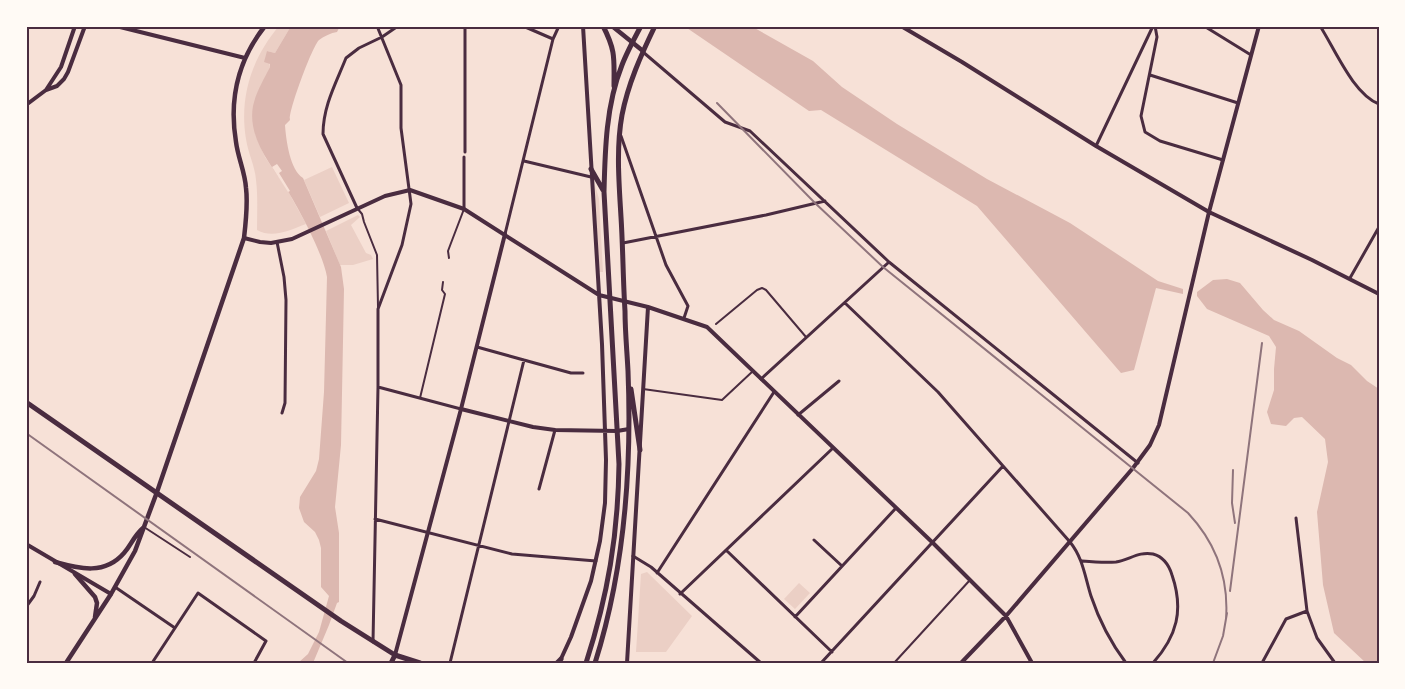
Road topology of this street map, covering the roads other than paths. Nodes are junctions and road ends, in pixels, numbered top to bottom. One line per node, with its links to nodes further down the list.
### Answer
1 (75, 26): 27 (street)
2 (85, 26): 27 (street)
3 (116, 26): 25 (street)
4 (265, 26): 25 (main road)
5 (377, 26): 20 (street)
6 (398, 26): 20 (street)
7 (466, 26): 34 (street)
8 (523, 26): 21 (street)
9 (559, 26): 21 (street)
10 (583, 26): 38 (street)
11 (603, 26): 28 (main road)
12 (612, 26): 22 (main road)
13 (640, 26): 22 (main road)
14 (655, 26): 23 (main road)
15 (902, 26): 33 (street)
16 (1154, 26): 26 (street); 33 (street)
17 (1204, 26): 24 (street)
18 (1259, 26): 24 (street)
19 (1320, 26): 30 (street)
20 (382, 37): 40 (street); 43 (street)
21 (553, 39): 37 (street)
22 (632, 42): 23 (main road); 28 (main road)
23 (643, 51): 32 (main road); 42 (street)
24 (1251, 55): 29 (street)
25 (246, 58): 49 (main road)
26 (1150, 75): 29 (street); 36 (street)
27 (46, 90): 31 (street)
28 (614, 92): 41 (main road)
29 (1239, 103): 36 (street)
30 (1379, 104)
31 (26, 105)
32 (620, 133): 48 (street); 51 (main road)
33 (1096, 146): 45 (street)
34 (464, 152)
35 (464, 157): 44 (street)
36 (1224, 160): 45 (street)
37 (524, 161): 39 (street); 47 (street)
38 (591, 169): 39 (street); 41 (main road)
39 (591, 177): 57 (street)
40 (410, 190): 43 (street); 44 (street); 62 (street)
41 (604, 192): 58 (main road)
42 (825, 201): 48 (street); 53 (street)
43 (357, 208): 50 (street); 62 (lane)
44 (464, 209): 47 (street); 52 (lane)
45 (1210, 212): 54 (street); 88 (street)
46 (1379, 227): 54 (street)
47 (505, 234): 57 (street); 66 (street)
48 (656, 236): 51 (street); 63 (street)
49 (244, 238): 50 (street); 91 (main road)
50 (277, 242): 79 (street)
51 (622, 243): 59 (main road)
52 (449, 258)
53 (889, 262): 60 (street); 88 (street)
54 (1350, 278): 56 (street)
55 (443, 282): 76 (lane)
56 (1379, 294)
57 (599, 295): 58 (street); 84 (street)
58 (610, 298): 59 (street); 85 (main road)
59 (624, 301): 61 (street); 68 (main road)
60 (845, 303): 65 (street); 89 (street)
61 (648, 307): 63 (street); 74 (street)
62 (378, 309): 73 (street)
63 (684, 318): 69 (street)
64 (716, 324): 65 (lane)
65 (806, 338): 71 (street)
66 (477, 347): 67 (street); 78 (street)
67 (524, 360): 70 (street); 81 (street)
68 (628, 371): 82 (main road); 87 (main road)
69 (753, 371): 71 (street); 74 (lane)
70 (583, 373)
71 (761, 379): 75 (street)
72 (839, 382): 80 (street)
73 (378, 387): 76 (street); 94 (street)
74 (643, 389): 87 (street)
75 (774, 392): 80 (street); 109 (street)
76 (420, 398): 78 (street)
77 (26, 402): 91 (main road)
78 (462, 409): 81 (street); 96 (street)
79 (282, 413)
80 (798, 415): 86 (street)
81 (509, 421): 83 (street); 101 (street)
82 (629, 429): 85 (street); 133 (main road)
83 (555, 430): 84 (street); 90 (street)
84 (605, 430): 85 (street); 105 (street)
85 (616, 431): 132 (main road)
86 (833, 448): 92 (street); 102 (street)
87 (640, 450): 103 (street)
88 (1138, 462): 98 (street)
89 (1003, 466): 98 (street); 99 (street)
90 (539, 489)
91 (157, 492): 95 (main road); 122 (main road)
92 (896, 508): 99 (street); 108 (street)
93 (1296, 518): 117 (street)
94 (375, 519): 96 (street); 122 (street)
95 (144, 527): 104 (lane); 107 (main road); 113 (main road)
96 (429, 533): 101 (street); 124 (street)
97 (814, 540): 108 (street)
98 (1070, 542): 106 (street); 119 (street)
99 (933, 543): 111 (street); 123 (street)
100 (26, 544): 107 (street)
101 (478, 545): 105 (street); 131 (street)
102 (726, 550): 115 (street); 118 (street)
103 (633, 556): 109 (street); 134 (street)
104 (190, 557)
105 (596, 561): 125 (street)
106 (1082, 561): 140 (street); 141 (street)
107 (55, 562): 110 (street)
108 (842, 566): 118 (street)
109 (657, 573): 115 (street)
110 (74, 574): 114 (street); 120 (main road)
111 (970, 580): 119 (street); 137 (lane)
112 (40, 582): 116 (street)
113 (115, 587): 114 (main road); 121 (street)
114 (111, 594): 120 (main road)
115 (680, 594): 135 (street)
116 (26, 607)
117 (1307, 611): 142 (street); 143 (street)
118 (795, 616): 123 (street)
119 (1006, 616): 138 (street); 139 (street)
120 (95, 620): 126 (main road)
121 (175, 628): 127 (street); 128 (street)
122 (373, 642): 124 (main road)
123 (832, 652): 136 (street)
124 (395, 655): 129 (main road); 130 (main road)
125 (559, 662)
126 (66, 663)
127 (152, 663)
128 (254, 663)
129 (391, 663)
130 (420, 663)
131 (450, 663)
132 (586, 663)
133 (595, 663)
134 (627, 663)
135 (761, 663)
136 (821, 663)
137 (894, 663)
138 (962, 663)
139 (1032, 663)
140 (1126, 663)
141 (1153, 663)
142 (1262, 663)
143 (1335, 663)

